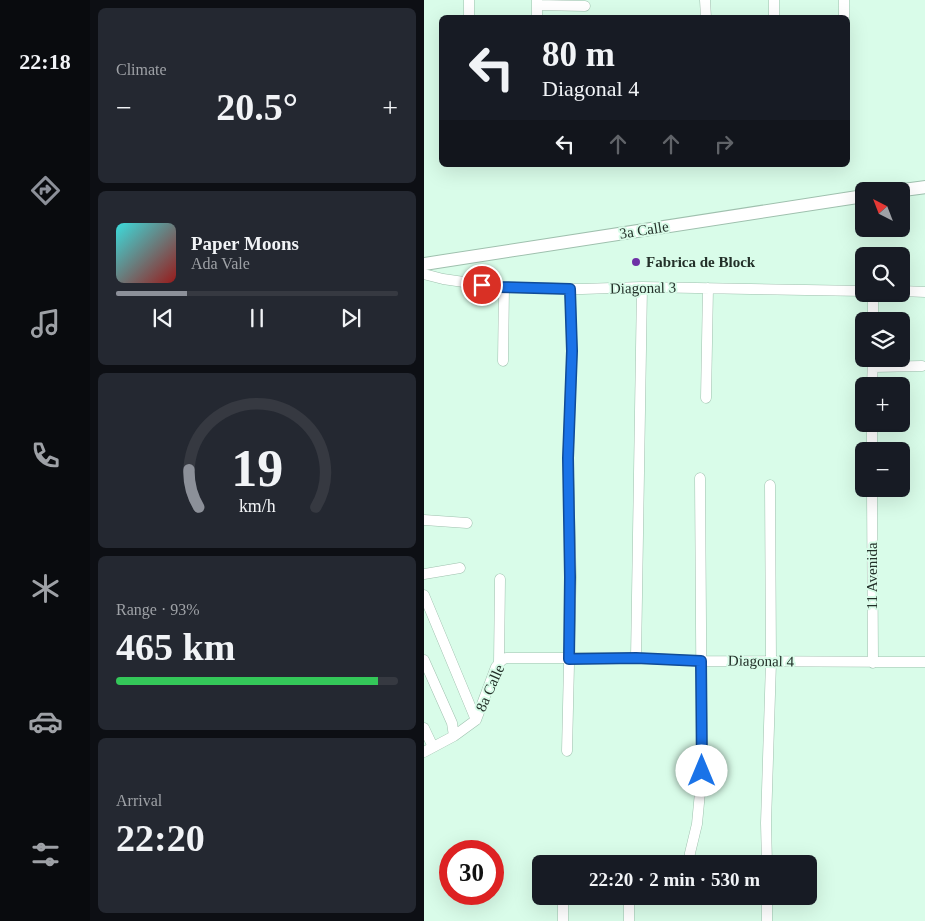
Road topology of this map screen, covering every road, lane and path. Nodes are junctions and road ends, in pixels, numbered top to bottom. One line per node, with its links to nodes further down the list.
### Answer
1 (469, 0): 7 (street)
2 (705, 0): 8 (street)
3 (774, 0): 9 (street)
4 (844, 0): 10 (street)
5 (537, 3): 6 (street)
6 (584, 6)
7 (469, 15)
8 (706, 15)
9 (774, 15)
10 (844, 15)
11 (925, 187): 12 (main road)
12 (910, 189)
13 (855, 197): 14 (main road, 3a Calle)
14 (424, 264)
15 (424, 274): 16 (street, Diagonal 3)
16 (504, 287): 19 (street, Diagonal 3); 23 (street)
17 (642, 287): 18 (street, Diagonal 3); 19 (street, Diagonal 3); 36 (street)
18 (708, 288): 20 (street, Diagonal 3); 26 (street)
19 (570, 289): 37 (street)
20 (855, 291)
21 (910, 291): 22 (street)
22 (925, 292)
23 (503, 361)
24 (910, 365): 25 (street)
25 (922, 366)
26 (706, 398)
27 (700, 478): 40 (street)
28 (770, 485): 41 (street)
29 (872, 497): 43 (street, 11 Avenida)
30 (424, 520): 31 (street)
31 (467, 523)
32 (460, 568): 33 (street)
33 (424, 574)
34 (500, 579): 39 (street)
35 (424, 595): 44 (street)
36 (636, 658): 37 (street, Diagonal 4); 40 (street, Diagonal 4)
37 (569, 659): 39 (street, Diagonal 4); 48 (street)
38 (424, 660): 46 (street)
39 (502, 661): 44 (street, 8a Calle)
40 (701, 661): 41 (street, Diagonal 4); 49 (street)
41 (771, 662): 43 (street, Diagonal 4); 50 (street)
42 (925, 662): 43 (street, Diagonal 4)
43 (873, 663)
44 (476, 720): 46 (street)
45 (424, 728): 47 (street)
46 (454, 736): 47 (street)
47 (428, 750)
48 (567, 751)
49 (691, 855)
50 (767, 855)
51 (563, 905): 54 (street)
52 (629, 905): 55 (street)
53 (767, 905): 56 (street)
54 (563, 921)
55 (629, 921)
56 (767, 921)

